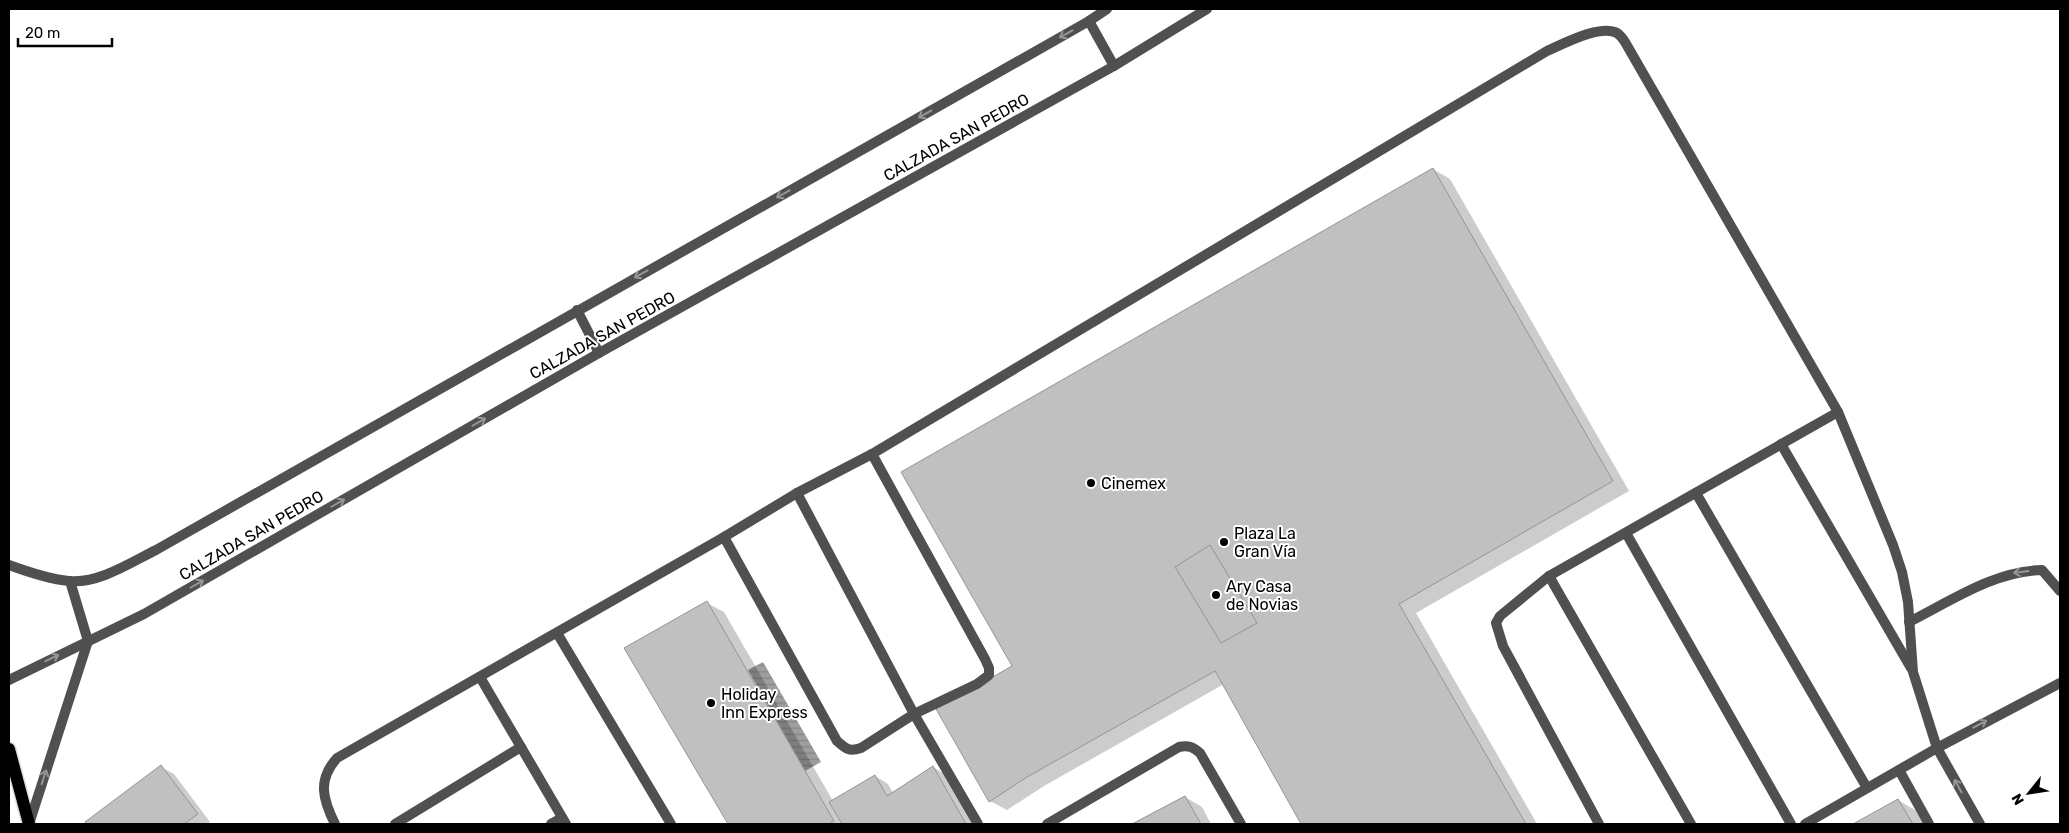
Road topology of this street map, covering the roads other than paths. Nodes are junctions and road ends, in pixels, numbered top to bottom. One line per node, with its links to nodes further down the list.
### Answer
1 (1107, 9): 3 (street, CALZADA SAN PEDRO)
2 (1207, 9): 4 (street, CALZADA SAN PEDRO)
3 (1089, 22): 4 (street); 5 (street, CALZADA SAN PEDRO, one-way to 5)
4 (1114, 66): 6 (street, CALZADA SAN PEDRO)
5 (577, 310): 6 (street); 16 (street, CALZADA SAN PEDRO)
6 (599, 353): 20 (street, CALZADA SAN PEDRO, one-way to 6)
7 (1838, 412): 8 (street); 9 (street); 18 (street)
8 (1781, 444): 11 (street); 21 (street)
9 (872, 454): 10 (street); 25 (street)
10 (797, 492): 13 (street); 25 (street)
11 (1696, 493): 12 (street); 30 (street)
12 (1626, 533): 15 (street); 42 (street)
13 (724, 537): 19 (street); 25 (street)
14 (9, 565): 16 (street, CALZADA SAN PEDRO)
15 (1549, 576): 40 (street); 41 (street)
16 (70, 581): 20 (street)
17 (2060, 591): 18 (street, one-way to 18)
18 (1909, 622): 21 (street)
19 (557, 633): 22 (street); 36 (street)
20 (88, 641): 23 (street, CALZADA SAN PEDRO, one-way to 20); 32 (street, one-way to 20)
21 (1913, 672): 27 (street)
22 (480, 677): 26 (street); 33 (street)
23 (9, 680)
24 (2060, 683): 27 (street, one-way to 24)
25 (914, 714): 37 (street)
26 (521, 747): 31 (street); 34 (street)
27 (1937, 748): 29 (street); 45 (street, one-way to 27)
28 (9, 749): 32 (main road)
29 (1898, 770): 30 (street); 44 (street)
30 (1867, 788): 43 (street)
31 (564, 821): 35 (street)
32 (29, 824)
33 (335, 824)
34 (395, 824)
35 (551, 824)
36 (671, 824)
37 (978, 824)
38 (1048, 824): 39 (street)
39 (1241, 824)
40 (1599, 824)
41 (1691, 824)
42 (1791, 824)
43 (1805, 824)
44 (1929, 824)
45 (1980, 824)

